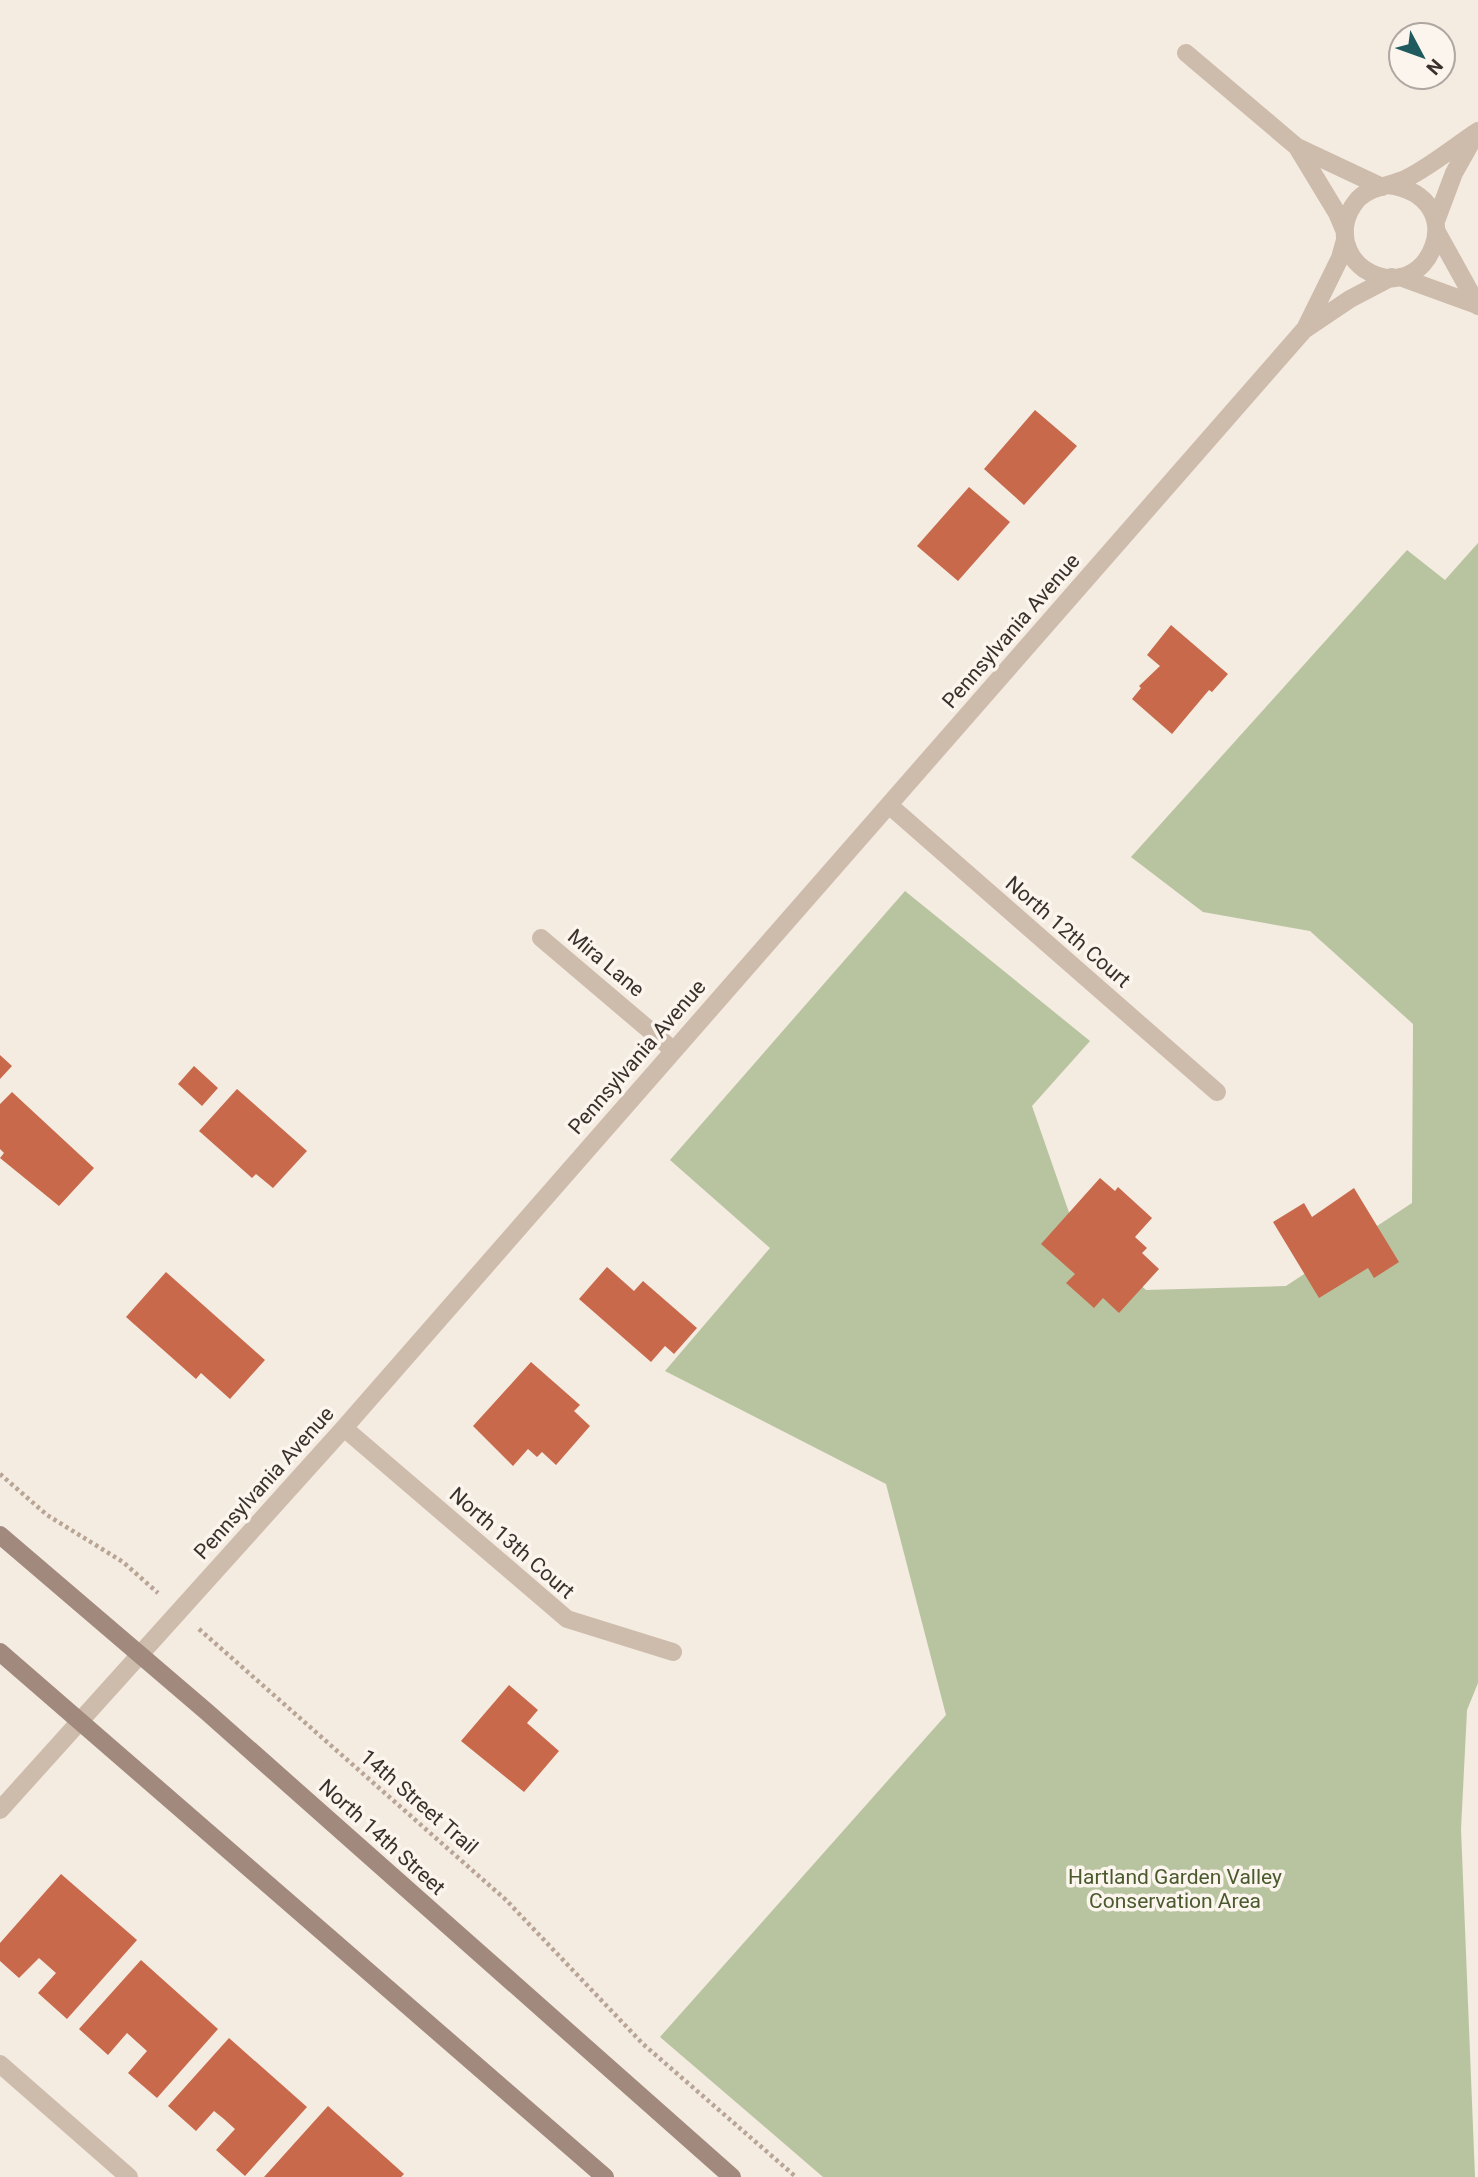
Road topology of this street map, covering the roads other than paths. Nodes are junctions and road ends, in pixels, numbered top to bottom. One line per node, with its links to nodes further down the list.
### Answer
1 (1186, 53): 3 (street)
2 (1478, 131): 4 (street); 5 (street)
3 (1297, 147): 4 (street); 6 (street)
4 (1385, 186): 5 (street); 6 (street)
5 (1436, 227): 7 (street); 8 (street)
6 (1345, 237): 7 (street); 9 (street, Pennsylvania Avenue)
7 (1396, 277): 8 (street); 9 (street, Pennsylvania Avenue)
8 (1478, 306)
9 (1304, 330): 10 (street, Pennsylvania Avenue)
10 (890, 806): 12 (street, Pennsylvania Avenue); 13 (street, North 12th Court)
11 (541, 938): 12 (street, Mira Lane)
12 (673, 1050): 14 (street, Pennsylvania Avenue)
13 (1217, 1092)
14 (344, 1428): 17 (street, North 13th Court); 18 (street, Pennsylvania Avenue)
15 (0, 1535): 18 (main road, North 14th Street)
16 (0, 1652): 19 (main road)
17 (673, 1652)
18 (139, 1654): 19 (street, Pennsylvania Avenue); 24 (main road, North 14th Street)
19 (79, 1719): 20 (street, Pennsylvania Avenue); 23 (main road)
20 (0, 1810)
21 (0, 2064): 22 (street)
22 (129, 2177)
23 (605, 2177)
24 (732, 2177)

